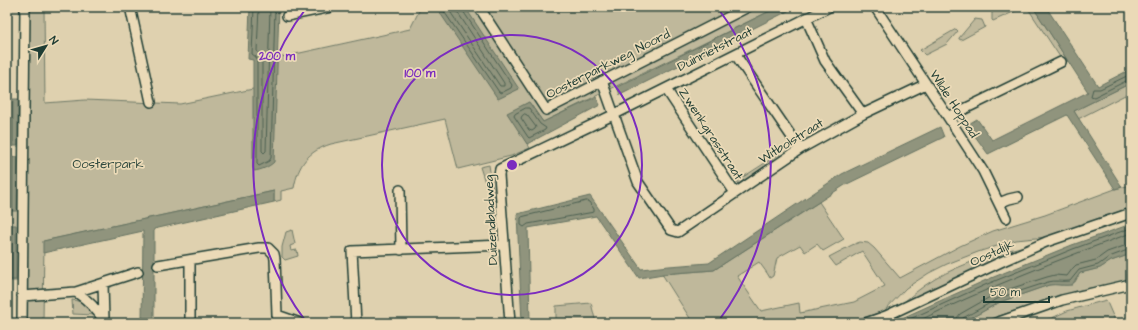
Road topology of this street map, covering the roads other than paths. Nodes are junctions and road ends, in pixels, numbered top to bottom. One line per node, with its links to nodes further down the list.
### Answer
1 (25, 7): 35 (street)
2 (133, 7): 16 (street)
3 (331, 7): 8 (street)
4 (479, 7): 13 (street, Oosterparkweg Noord)
5 (748, 7): 13 (street, Oosterparkweg Noord)
6 (829, 7): 10 (street, Duinrietstraat)
7 (875, 7): 14 (street, Wilde Hoppad)
8 (318, 8): 9 (street)
9 (288, 16)
10 (806, 18): 11 (street, Duinrietstraat); 17 (street)
11 (735, 54): 15 (street, Duinrietstraat); 20 (street)
12 (1061, 62): 19 (street)
13 (602, 81): 18 (street)
14 (926, 84): 17 (street, Witbolstraat); 19 (street, Wilde Hoppad)
15 (666, 89): 18 (street, Duinrietstraat); 22 (street, Zwenkgrasstraat)
16 (151, 102)
17 (862, 114): 20 (street, Witbolstraat)
18 (613, 115): 22 (street, Witbolstraat); 27 (street, Duizendbladweg)
19 (948, 117): 24 (street, Wilde Hoppad)
20 (800, 149): 22 (street, Witbolstraat)
21 (400, 190): 28 (street)
22 (735, 193)
23 (1018, 198): 24 (street)
24 (999, 203): 26 (street, Wilde Hoppad)
25 (1131, 213): 43 (street, Oostdijk)
26 (1006, 218)
27 (504, 245): 28 (street); 42 (street, Duizendbladweg)
28 (401, 250): 41 (street)
29 (190, 260): 30 (street); 36 (street); 39 (street)
30 (158, 265)
31 (138, 272): 32 (street)
32 (103, 284): 34 (street); 37 (street)
33 (1131, 284): 44 (street)
34 (76, 292): 35 (street); 37 (street)
35 (22, 296): 38 (street)
36 (278, 319): 40 (street)
37 (104, 322)
38 (22, 323)
39 (190, 323)
40 (300, 323)
41 (356, 323)
42 (510, 323)
43 (866, 323)
44 (996, 323)

